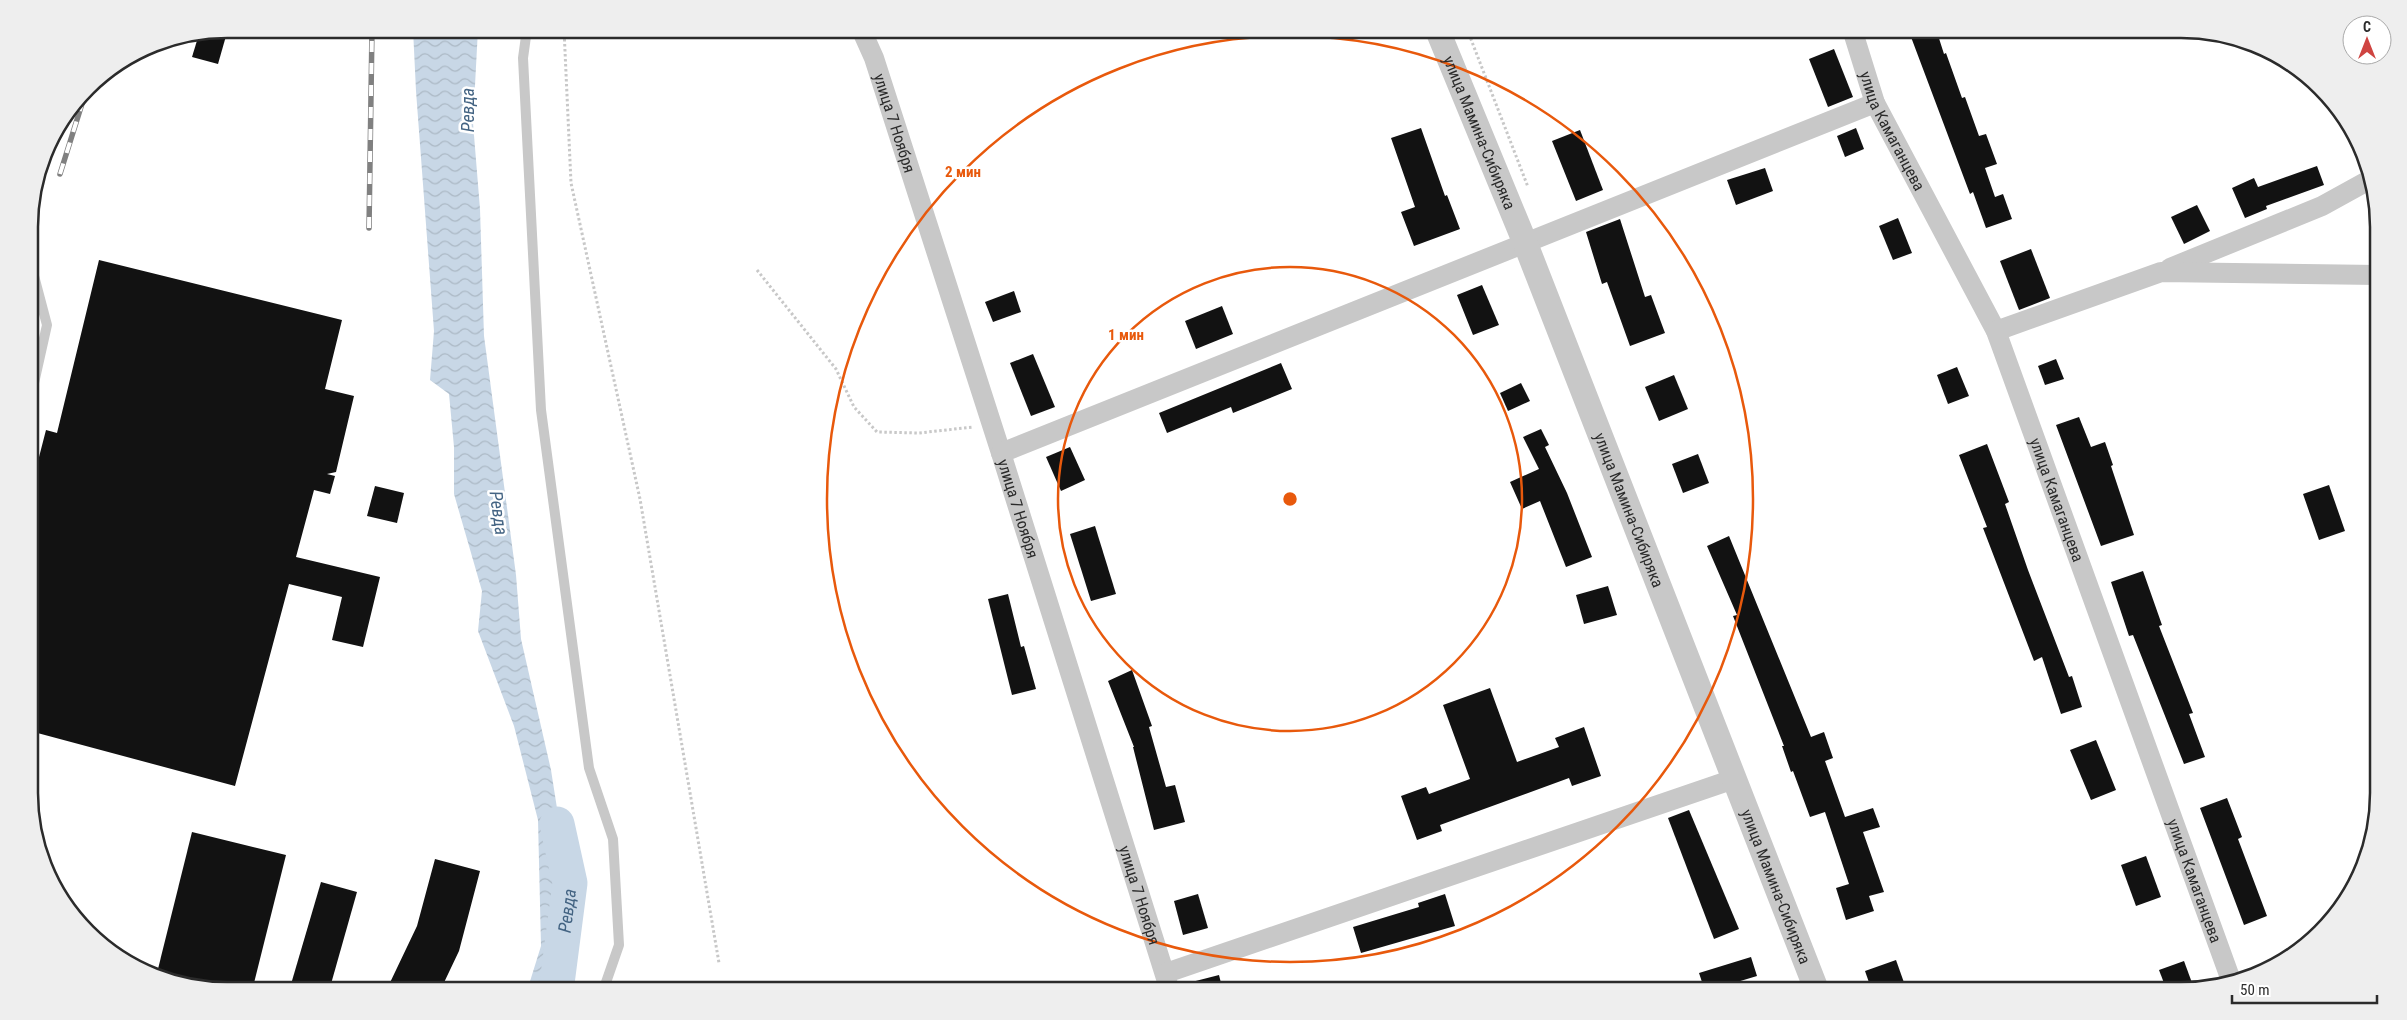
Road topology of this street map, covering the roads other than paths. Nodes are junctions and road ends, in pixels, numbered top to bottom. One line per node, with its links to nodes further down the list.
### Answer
1 (526, 38): 16 (lane)
2 (864, 38): 13 (street, улица 7 Ноября)
3 (1442, 38): 7 (street, улица Мамина-Сибиряка)
4 (1855, 38): 5 (street, улица Камаганцева)
5 (1875, 103): 7 (street); 11 (street, улица Камаганцева)
6 (2364, 183): 8 (street)
7 (1526, 245): 13 (street); 14 (street, улица Мамина-Сибиряка)
8 (2161, 272): 9 (street); 11 (street)
9 (2370, 275)
10 (38, 291): 12 (lane)
11 (1996, 330): 15 (street, улица Камаганцева)
12 (38, 365)
13 (1002, 453): 17 (street, улица 7 Ноября)
14 (1734, 779): 17 (street); 18 (street, улица Мамина-Сибиряка)
15 (2229, 976)
16 (606, 982)
17 (1168, 982)
18 (1814, 982)

